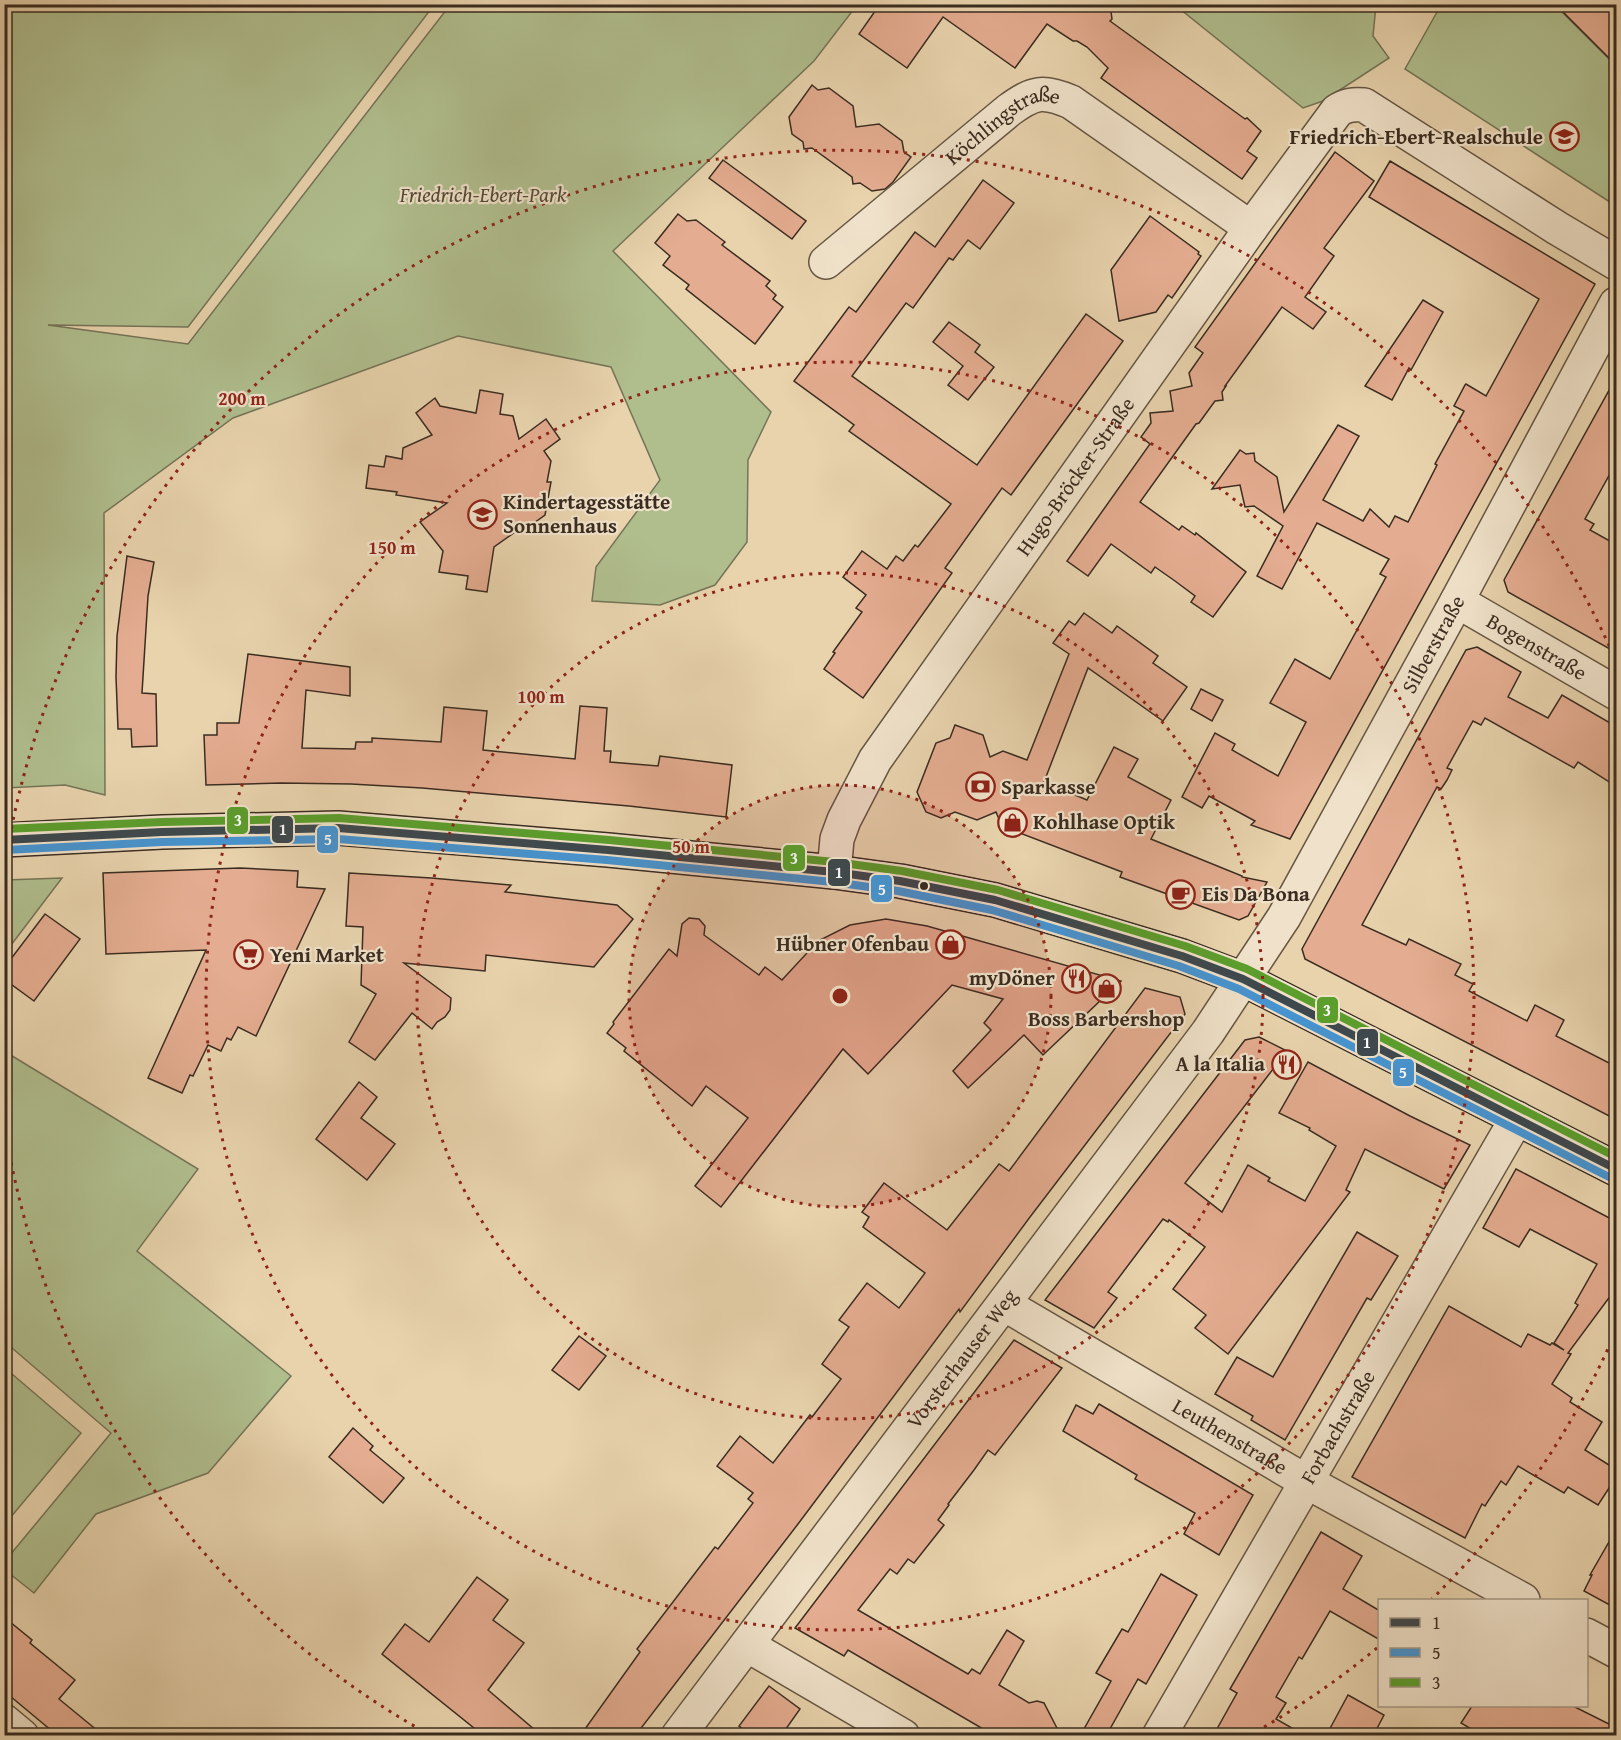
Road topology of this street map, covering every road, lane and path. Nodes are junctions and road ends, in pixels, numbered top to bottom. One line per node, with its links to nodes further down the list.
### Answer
1 (1251, 228): 2 (street, Köchlingstraße); 3 (street, Hugo-Bröcker-Straße); 8 (street, Hugo-Bröcker-Straße)
2 (826, 262)
3 (1617, 263)
4 (1617, 304): 5 (street, Silberstraße)
5 (1457, 601): 6 (street, Bogenstraße); 9 (street, Silberstraße)
6 (1617, 693)
7 (4, 840): 8 (street)
8 (834, 872): 9 (street)
9 (1243, 979): 10 (street); 12 (street, Vorsterhauser Weg)
10 (1517, 1118): 11 (street); 13 (street, Forbachstraße)
11 (1617, 1169)
12 (1004, 1304): 13 (street, Leuthenstraße); 16 (street, Vorsterhauser Weg)
13 (1307, 1482): 14 (street, Leuthenstraße); 22 (street, Forbachstraße)
14 (1521, 1599)
15 (1588, 1636): 17 (street)
16 (747, 1645): 20 (street, Vorsterhauser Weg); 21 (street)
17 (1617, 1651)
18 (4, 1721): 19 (street)
19 (22, 1736)
20 (678, 1736)
21 (903, 1736)
22 (1159, 1736)

